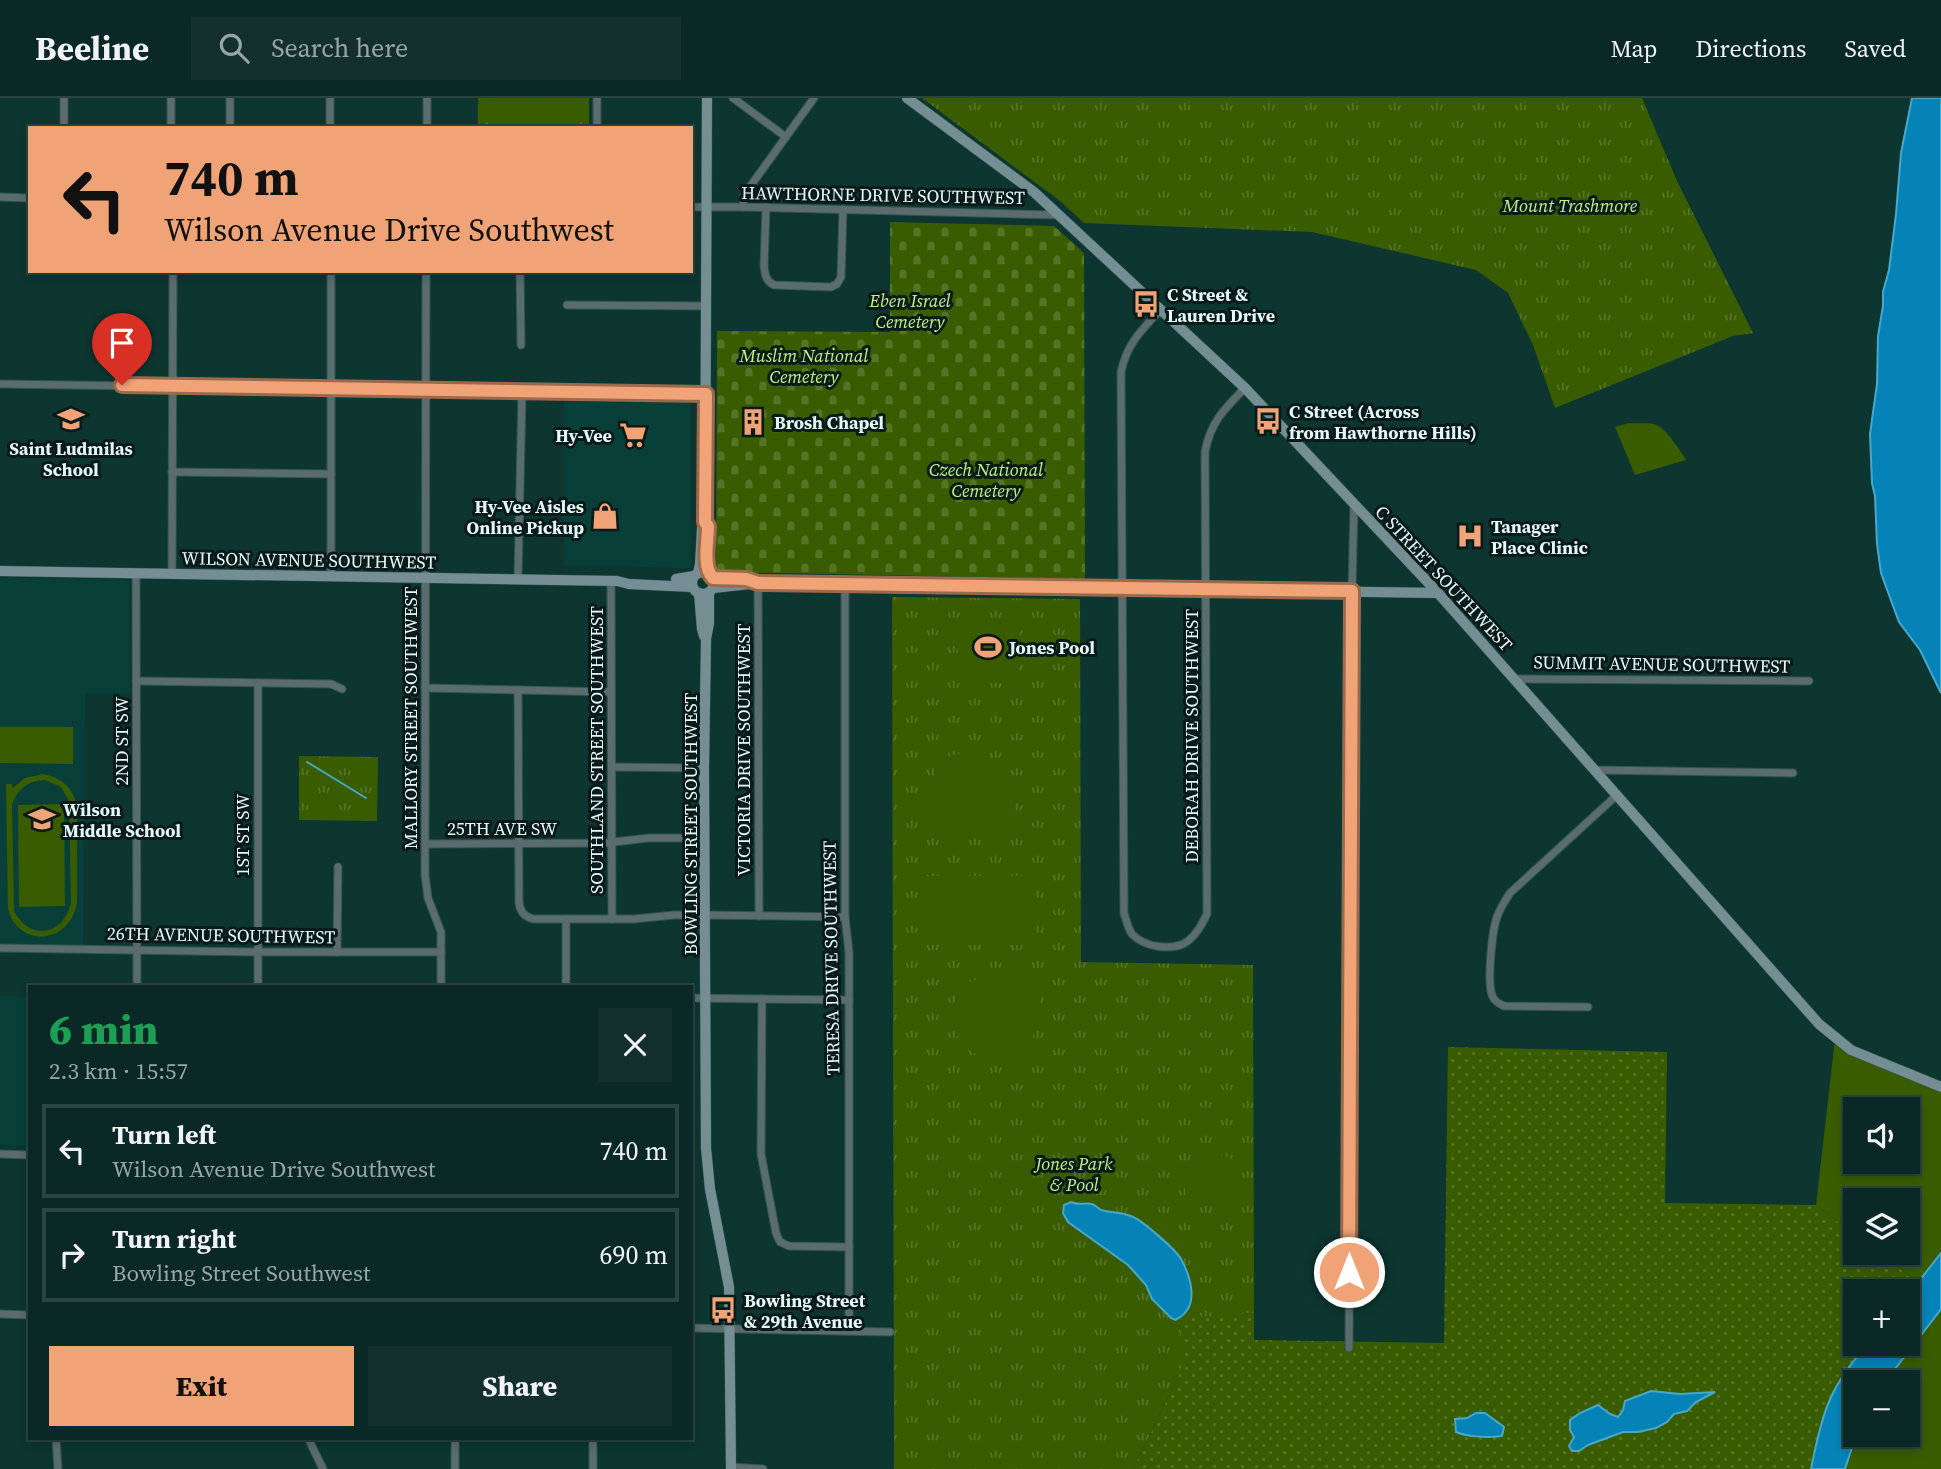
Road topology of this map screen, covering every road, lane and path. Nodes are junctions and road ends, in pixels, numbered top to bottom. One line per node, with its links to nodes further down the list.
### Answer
1 (64, 98): 11 (street)
2 (171, 98): 12 (street)
3 (230, 98): 13 (street)
4 (330, 98): 14 (street)
5 (427, 98): 15 (street)
6 (597, 98): 16 (street)
7 (707, 98): 21 (main road, BOWLING STREET SOUTHWEST)
8 (733, 98): 17 (street)
9 (814, 98): 17 (street)
10 (907, 98): 25 (main road, C STREET SOUTHWEST)
11 (64, 126)
12 (171, 126)
13 (230, 126)
14 (330, 126)
15 (427, 126)
16 (597, 126)
17 (786, 137): 22 (street)
18 (0, 197): 19 (street)
19 (28, 198)
20 (693, 207): 21 (street, HAWTHORNE DRIVE SOUTHWEST)
21 (706, 207): 22 (street, HAWTHORNE DRIVE SOUTHWEST); 31 (main road, BOWLING STREET SOUTHWEST)
22 (743, 207): 23 (street, HAWTHORNE DRIVE SOUTHWEST)
23 (766, 207): 24 (street, HAWTHORNE DRIVE SOUTHWEST); 24 (street)
24 (843, 209): 25 (street, HAWTHORNE DRIVE SOUTHWEST)
25 (1059, 215): 32 (main road, C STREET SOUTHWEST)
26 (173, 273): 35 (street)
27 (331, 273): 37 (street)
28 (426, 273): 38 (street, MALLORY STREET SOUTHWEST)
29 (520, 273): 33 (street)
30 (566, 305): 31 (street)
31 (706, 306): 40 (main road, BOWLING STREET SOUTHWEST)
32 (1161, 309): 36 (main road, C STREET SOUTHWEST); 54 (street)
33 (520, 345)
34 (0, 384): 35 (street)
35 (172, 386): 37 (street); 41 (street)
36 (1245, 388): 43 (main road, C STREET SOUTHWEST); 55 (street, DEBORAH DRIVE SOUTHWEST)
37 (331, 389): 38 (street); 42 (street)
38 (425, 391): 39 (street); 48 (street, MALLORY STREET SOUTHWEST)
39 (522, 392): 40 (street); 49 (street)
40 (706, 394): 51 (main road, BOWLING STREET SOUTHWEST)
41 (172, 472): 42 (street); 46 (street)
42 (331, 474): 47 (street)
43 (1354, 504): 56 (street); 57 (main road, C STREET SOUTHWEST)
44 (0, 571): 45 (main road, WILSON AVENUE SOUTHWEST)
45 (136, 573): 46 (main road, WILSON AVENUE SOUTHWEST); 59 (street, 2ND ST SW)
46 (172, 574): 47 (main road, WILSON AVENUE SOUTHWEST)
47 (331, 576): 48 (main road, WILSON AVENUE SOUTHWEST)
48 (426, 578): 49 (main road, WILSON AVENUE SOUTHWEST); 62 (street, MALLORY STREET SOUTHWEST)
49 (518, 579): 50 (main road, WILSON AVENUE SOUTHWEST)
50 (614, 581): 51 (main road, WILSON AVENUE SOUTHWEST); 65 (street, SOUTHLAND STREET SOUTHWEST)
51 (703, 583): 52 (main road, WILSON AVENUE SOUTHWEST); 67 (main road, BOWLING STREET SOUTHWEST)
52 (758, 583): 53 (main road, WILSON AVENUE SOUTHWEST); 77 (street, VICTORIA DRIVE SOUTHWEST)
53 (845, 584): 54 (main road, WILSON AVENUE SOUTHWEST); 78 (street, TERESA DRIVE SOUTHWEST)
54 (1121, 588): 55 (main road, WILSON AVENUE SOUTHWEST); 55 (street, DEBORAH DRIVE SOUTHWEST)
55 (1205, 589): 56 (main road, WILSON AVENUE SOUTHWEST)
56 (1352, 591): 57 (main road, WILSON AVENUE SOUTHWEST); 105 (street)
57 (1438, 593): 58 (main road, C STREET SOUTHWEST)
58 (1515, 679): 60 (street, SUMMIT AVENUE SOUTHWEST); 68 (main road, C STREET SOUTHWEST)
59 (136, 681): 61 (street); 82 (street, 2ND ST SW)
60 (1809, 681)
61 (258, 683): 63 (street); 83 (street, 1ST ST SW)
62 (425, 688): 64 (street); 73 (street, MALLORY STREET SOUTHWEST)
63 (342, 689)
64 (518, 690): 65 (street); 74 (street)
65 (611, 692): 66 (street, SOUTHLAND STREET SOUTHWEST)
66 (612, 767): 67 (street); 72 (street, SOUTHLAND STREET SOUTHWEST)
67 (704, 768): 71 (main road, BOWLING STREET SOUTHWEST)
68 (1595, 770): 69 (street); 70 (main road, C STREET SOUTHWEST)
69 (1793, 773)
70 (1617, 795): 94 (street); 95 (main road, C STREET SOUTHWEST)
71 (705, 838): 72 (street, 25TH AVE SW); 76 (main road, BOWLING STREET SOUTHWEST)
72 (612, 843): 74 (street, 25TH AVE SW); 80 (street, SOUTHLAND STREET SOUTHWEST)
73 (425, 844): 74 (street, 25TH AVE SW); 85 (street, MALLORY STREET SOUTHWEST)
74 (519, 844): 79 (street)
75 (338, 867): 84 (street)
76 (705, 915): 77 (street); 80 (street); 91 (main road, BOWLING STREET SOUTHWEST)
77 (759, 916): 78 (street)
78 (845, 917): 93 (street, TERESA DRIVE SOUTHWEST)
79 (566, 919): 80 (street); 89 (street)
80 (612, 919)
81 (0, 948): 82 (street, 26TH AVENUE SOUTHWEST)
82 (137, 950): 83 (street, 26TH AVENUE SOUTHWEST); 86 (street, 2ND ST SW)
83 (258, 952): 84 (street, 26TH AVENUE SOUTHWEST); 87 (street, 1ST ST SW)
84 (337, 952): 85 (street, 26TH AVENUE SOUTHWEST)
85 (441, 952): 88 (street, MALLORY STREET SOUTHWEST)
86 (137, 985)
87 (258, 985)
88 (441, 985)
89 (566, 985)
90 (693, 998): 91 (street)
91 (705, 998): 92 (street); 102 (main road, BOWLING STREET SOUTHWEST)
92 (762, 999): 93 (street); 98 (street)
93 (849, 1000): 98 (street, TERESA DRIVE SOUTHWEST)
94 (1588, 1007)
95 (1941, 1087)
96 (0, 1154): 97 (street)
97 (28, 1155)
98 (849, 1247): 103 (street, TERESA DRIVE SOUTHWEST)
99 (0, 1314): 100 (street)
100 (28, 1315)
101 (693, 1328): 102 (street)
102 (730, 1329): 103 (street); 110 (main road, BOWLING STREET SOUTHWEST)
103 (849, 1331): 104 (street)
104 (890, 1332)
105 (1349, 1348)
106 (56, 1440): 111 (street)
107 (310, 1440): 112 (street)
108 (455, 1440): 113 (street)
109 (593, 1440): 114 (street)
110 (732, 1468): 115 (street)
111 (58, 1469)
112 (323, 1469)
113 (456, 1469)
114 (593, 1469)
115 (763, 1469)

